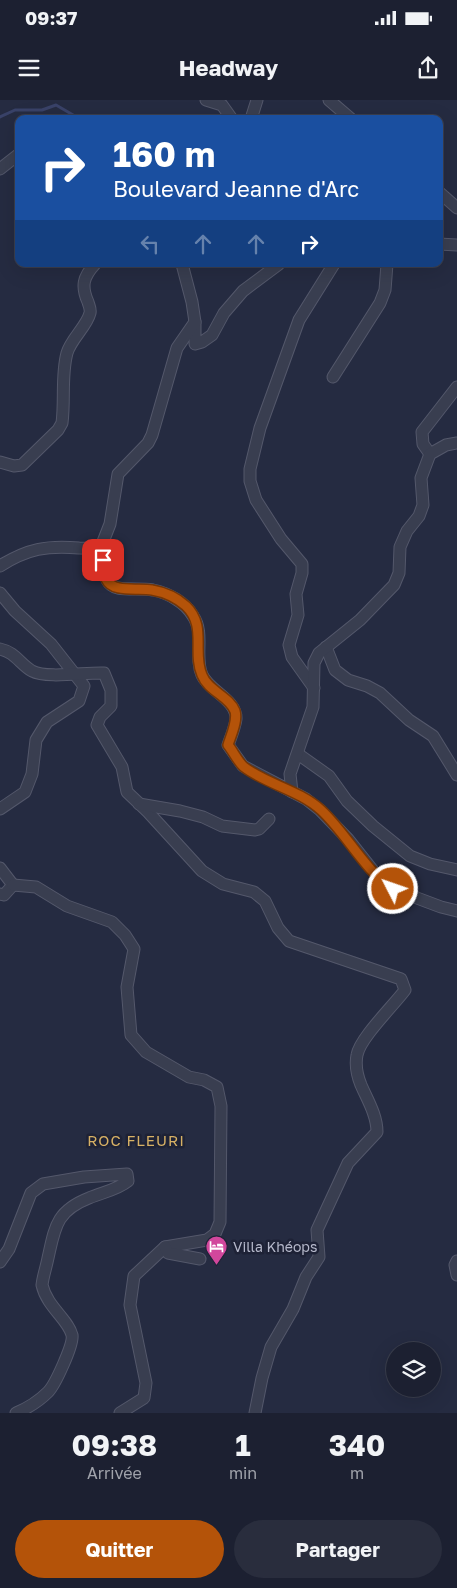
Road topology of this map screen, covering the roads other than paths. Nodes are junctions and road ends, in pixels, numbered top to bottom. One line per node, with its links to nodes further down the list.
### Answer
1 (206, 100): 4 (street)
2 (257, 100): 5 (street)
3 (329, 100): 6 (street)
4 (229, 115)
5 (252, 115)
6 (346, 115)
7 (15, 157): 8 (street)
8 (0, 169)
9 (443, 196): 10 (street)
10 (457, 208)
11 (443, 244): 12 (street)
12 (457, 245)
13 (92, 267): 23 (street)
14 (183, 267): 18 (street)
15 (275, 267): 18 (street)
16 (332, 267): 30 (street)
17 (387, 267): 19 (street)
18 (195, 322): 24 (street)
19 (333, 377)
20 (457, 387): 22 (street)
21 (457, 443): 22 (street)
22 (430, 454): 27 (street)
23 (0, 462)
24 (99, 552): 25 (street); 33 (street)
25 (0, 566)
26 (0, 592): 29 (street)
27 (326, 647): 30 (street); 32 (street)
28 (0, 649): 29 (street)
29 (77, 674): 34 (street); 35 (street)
30 (314, 688): 31 (street)
31 (298, 754): 33 (street); 38 (street)
32 (457, 775)
33 (292, 792): 41 (street)
34 (139, 804): 36 (street); 49 (street)
35 (0, 809)
36 (269, 819)
37 (0, 868): 39 (street)
38 (457, 870)
39 (13, 885): 40 (street); 42 (street)
40 (0, 894)
41 (457, 911)
42 (165, 1247): 43 (street); 48 (street)
43 (200, 1259)
44 (457, 1261): 46 (street)
45 (0, 1262): 47 (street)
46 (457, 1275)
47 (16, 1413)
48 (120, 1413)
49 (255, 1413)

